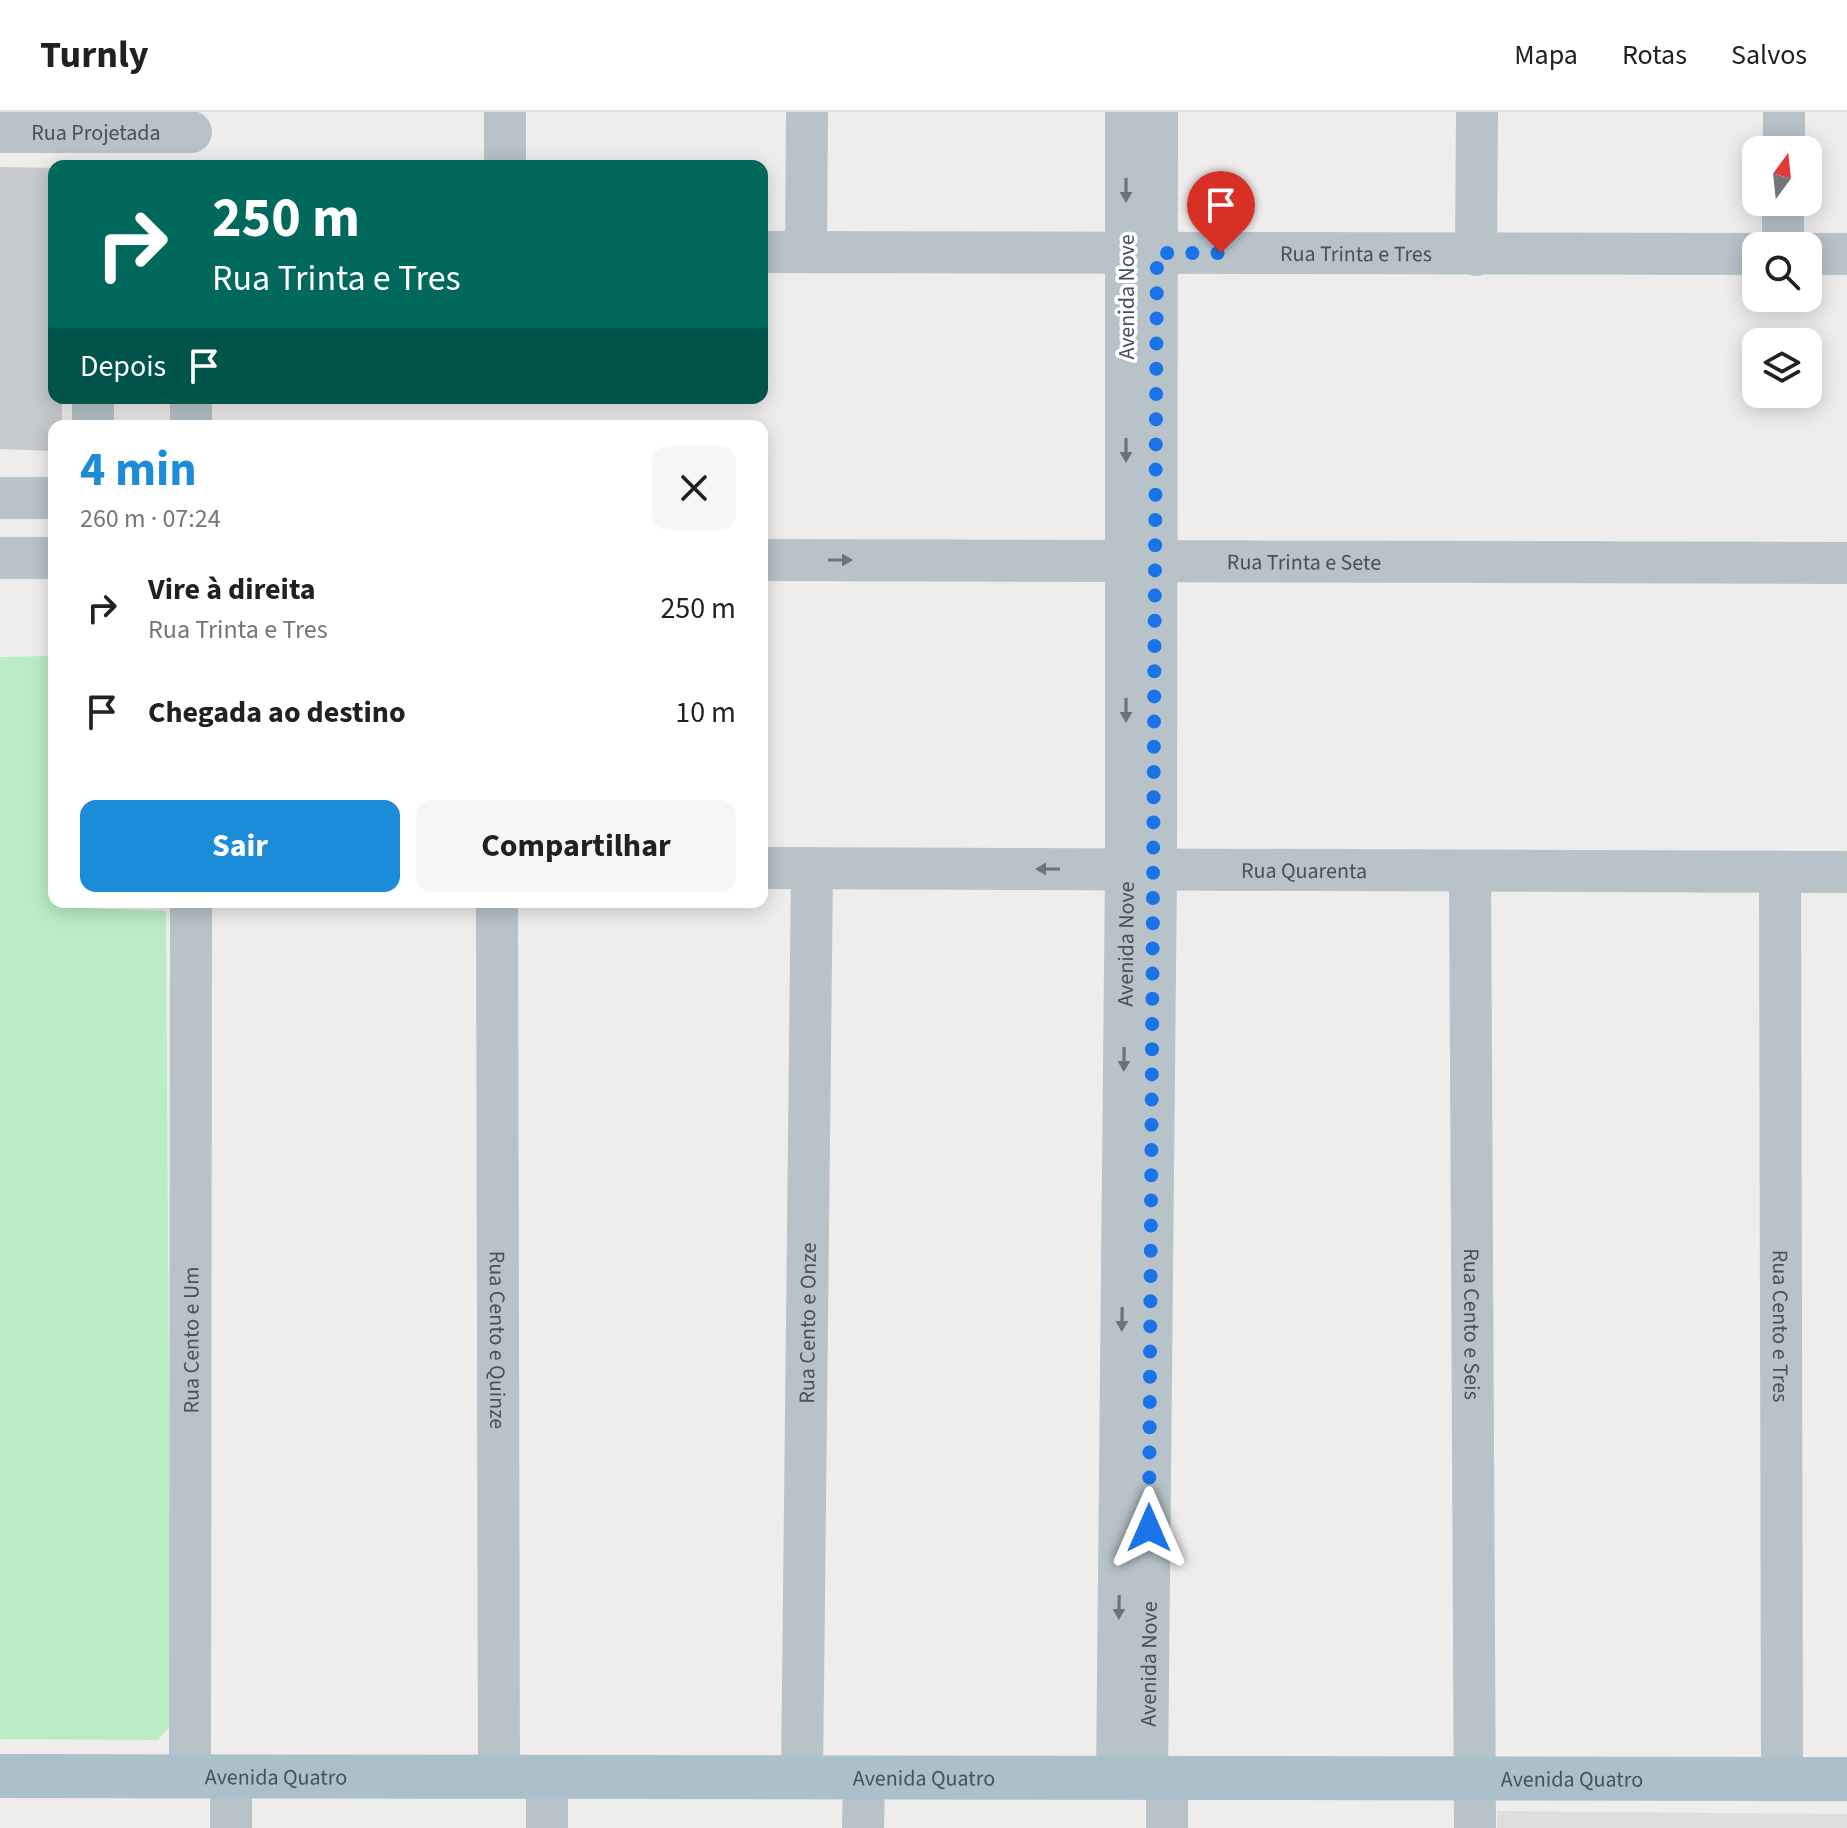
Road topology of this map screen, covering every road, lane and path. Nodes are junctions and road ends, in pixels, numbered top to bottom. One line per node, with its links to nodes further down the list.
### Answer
1 (505, 112): 10 (street)
2 (807, 112): 12 (street)
3 (1126, 112): 13 (street, Avenida Nove, one-way to 13)
4 (1157, 112): 13 (street, Avenida Nove)
5 (1477, 112): 17 (street)
6 (1784, 112): 8 (street)
7 (0, 132): 9 (street, Rua Projetada)
8 (1784, 136)
9 (191, 137)
10 (505, 160)
11 (768, 252): 12 (street, Rua Trinta e Tres)
12 (806, 252): 13 (street, Rua Trinta e Tres)
13 (1142, 253): 17 (street, Rua Trinta e Tres); 23 (street, Avenida Nove)
14 (1742, 254): 17 (street, Rua Trinta e Tres)
15 (1822, 254): 16 (street)
16 (1847, 254)
17 (1476, 255)
18 (0, 498): 19 (street)
19 (48, 498)
20 (0, 558): 21 (street)
21 (48, 558)
22 (768, 560): 23 (street, Rua Trinta e Sete, one-way to 23)
23 (1141, 561): 24 (street, Rua Trinta e Sete); 27 (street, Avenida Nove)
24 (1847, 563)
25 (768, 868): 26 (street, Rua Quarenta)
26 (812, 868): 27 (street, Rua Quarenta, one-way to 26); 37 (street, Rua Cento e Onze)
27 (1141, 870): 28 (street, Rua Quarenta); 39 (street, Avenida Nove)
28 (1470, 872): 29 (street, Rua Quarenta); 40 (street, Rua Cento e Seis)
29 (1780, 872): 30 (street, Rua Quarenta); 41 (street, Rua Cento e Tres)
30 (1847, 872)
31 (191, 908): 34 (street, Rua Cento e Um)
32 (497, 908): 35 (street, Rua Cento e Quinze)
33 (0, 1776): 34 (main road, Avenida Quatro)
34 (211, 1776): 35 (main road, Avenida Quatro); 43 (street, Rua Cento e Um)
35 (499, 1777): 36 (main road, Avenida Quatro)
36 (547, 1777): 37 (main road, Avenida Quatro); 44 (street)
37 (802, 1777): 38 (main road, Avenida Quatro)
38 (864, 1777): 39 (main road, Avenida Quatro); 45 (street)
39 (1144, 1778): 40 (main road, Avenida Quatro); 46 (street, Avenida Nove)
40 (1476, 1778): 41 (main road, Avenida Quatro); 47 (street, Rua Cento e Seis)
41 (1782, 1779): 42 (main road, Avenida Quatro)
42 (1847, 1779)
43 (231, 1828)
44 (547, 1828)
45 (863, 1828)
46 (1167, 1828)
47 (1475, 1828)

